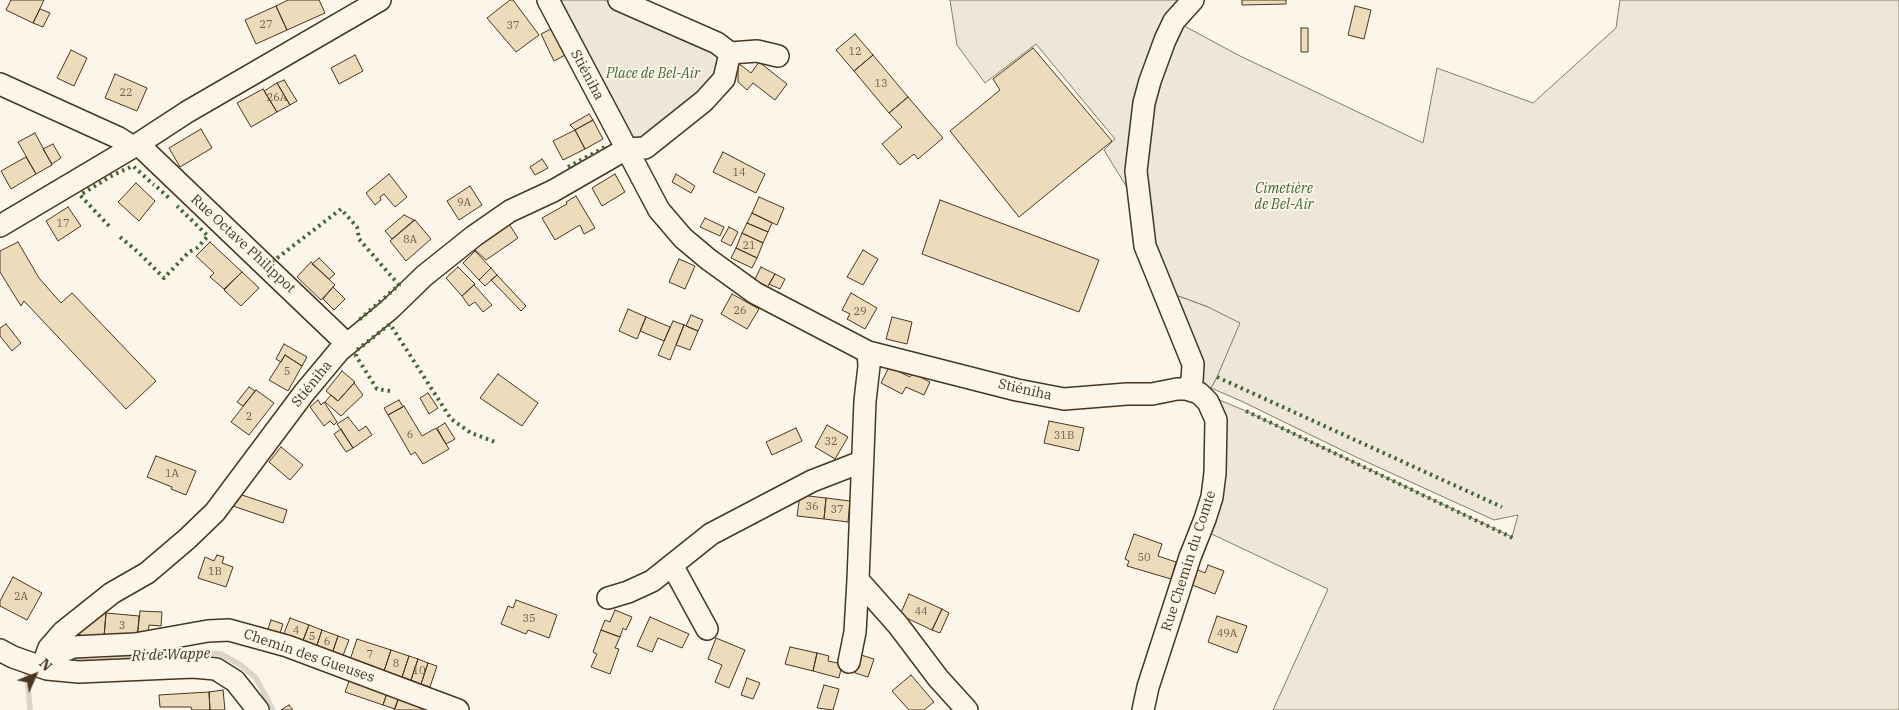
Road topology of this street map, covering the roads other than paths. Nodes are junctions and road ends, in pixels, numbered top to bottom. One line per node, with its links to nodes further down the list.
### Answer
1 (548, 0): 9 (street, Stiéniha)
2 (619, 0): 5 (street)
3 (1193, 0): 13 (street)
4 (366, 3): 8 (street)
5 (730, 53): 6 (street); 9 (street, Stiéniha)
6 (778, 56)
7 (0, 84): 8 (street, Rue Octave Philippot)
8 (135, 146): 10 (street); 11 (street, Rue Octave Philippot)
9 (626, 149): 11 (street, Stiéniha); 12 (street, Stiéniha)
10 (0, 226)
11 (347, 344): 21 (street, Stiéniha)
12 (868, 352): 13 (street, Stiéniha); 14 (street)
13 (1186, 389): 25 (street, Rue Chemin du Comte)
14 (862, 462): 15 (street); 16 (street)
15 (672, 565): 17 (street); 18 (street)
16 (858, 580): 20 (street); 24 (street)
17 (608, 598)
18 (707, 629)
19 (0, 650): 21 (street)
20 (849, 662)
21 (42, 667): 22 (street); 23 (street, Chemin des Gueuses)
22 (258, 710)
23 (458, 710)
24 (967, 710)
25 (1142, 710)

